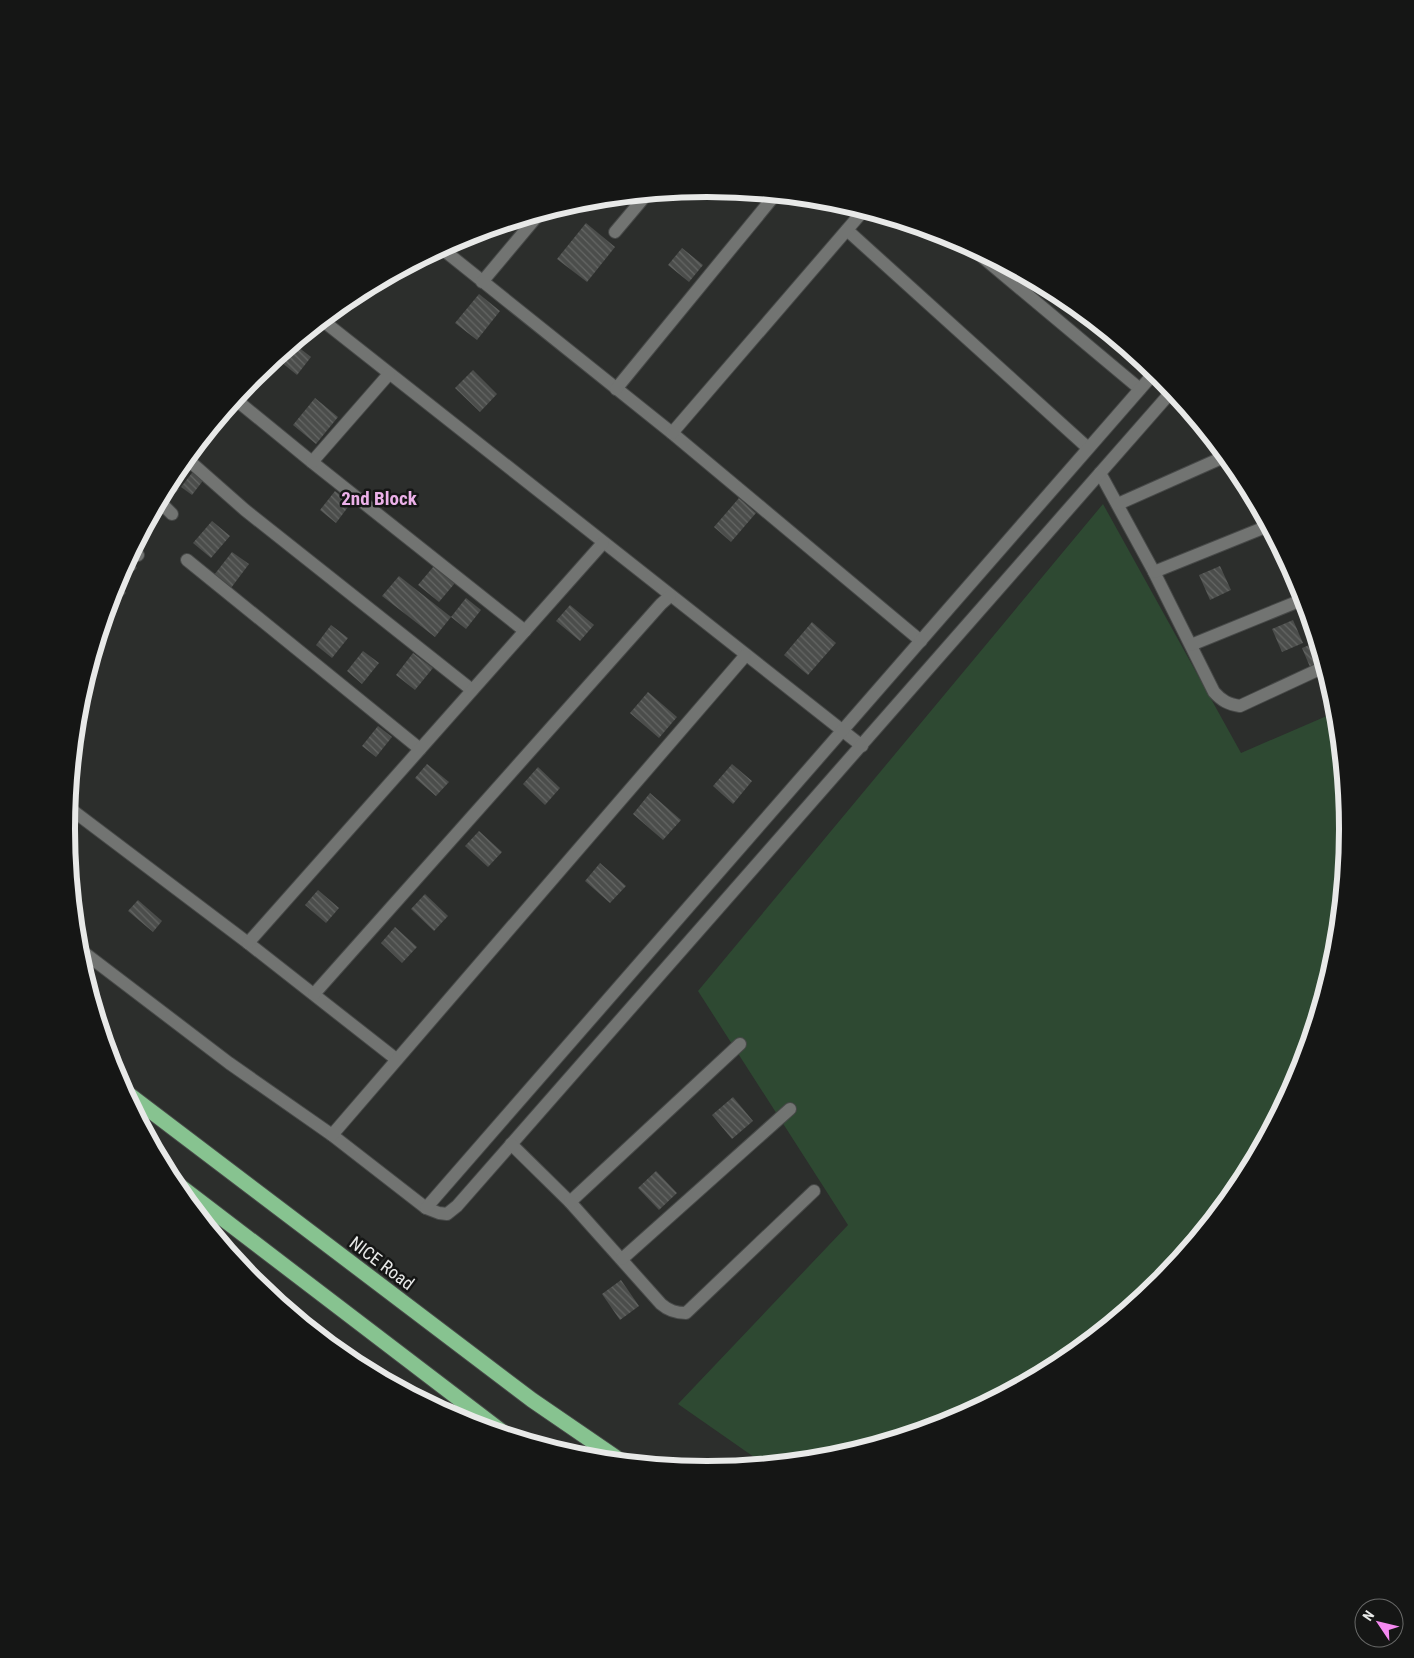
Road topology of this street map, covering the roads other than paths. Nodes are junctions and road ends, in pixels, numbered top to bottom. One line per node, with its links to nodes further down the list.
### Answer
1 (642, 200): 6 (street)
2 (771, 200): 13 (street)
3 (859, 216): 5 (street)
4 (532, 222): 9 (street)
5 (847, 230): 17 (street); 18 (street)
6 (615, 232)
7 (447, 253): 9 (street)
8 (991, 264): 14 (street)
9 (482, 282): 13 (street)
10 (327, 324): 11 (street)
11 (389, 374): 20 (street); 27 (street)
12 (1150, 378): 14 (street)
13 (616, 389): 17 (street)
14 (1140, 389): 18 (street)
15 (1167, 396): 22 (street)
16 (240, 403): 20 (street)
17 (672, 433): 33 (street)
18 (1088, 448): 33 (street)
19 (1219, 459): 23 (street)
20 (312, 462): 32 (street)
21 (192, 463): 37 (street)
22 (1100, 473): 23 (street); 39 (street)
23 (1118, 504): 29 (street)
24 (164, 507): 25 (street)
25 (172, 514)
26 (1262, 528): 29 (street)
27 (603, 543): 30 (street); 32 (street)
28 (187, 560): 40 (street)
29 (1154, 572): 34 (street)
30 (670, 596): 35 (street); 44 (street)
31 (1296, 602): 34 (street)
32 (525, 631): 37 (street)
33 (921, 641): 38 (street)
34 (1191, 645): 36 (street)
35 (745, 656): 38 (street); 46 (street)
36 (1318, 670)
37 (472, 690): 40 (street)
38 (842, 731): 39 (street); 54 (street)
39 (862, 746): 50 (street)
40 (420, 749): 42 (street)
41 (75, 816): 42 (street)
42 (248, 943): 44 (street)
43 (88, 956): 49 (street)
44 (314, 994): 46 (street)
45 (740, 1044): 53 (street)
46 (396, 1059): 49 (street)
47 (136, 1100): 57 (highway, NICE Road)
48 (790, 1109): 55 (street)
49 (332, 1135): 54 (street)
50 (512, 1144): 53 (street); 54 (street)
51 (814, 1191): 55 (street)
52 (194, 1197): 56 (highway)
53 (570, 1202): 55 (street)
54 (426, 1208)
55 (622, 1259)
56 (489, 1421)
57 (610, 1453)

